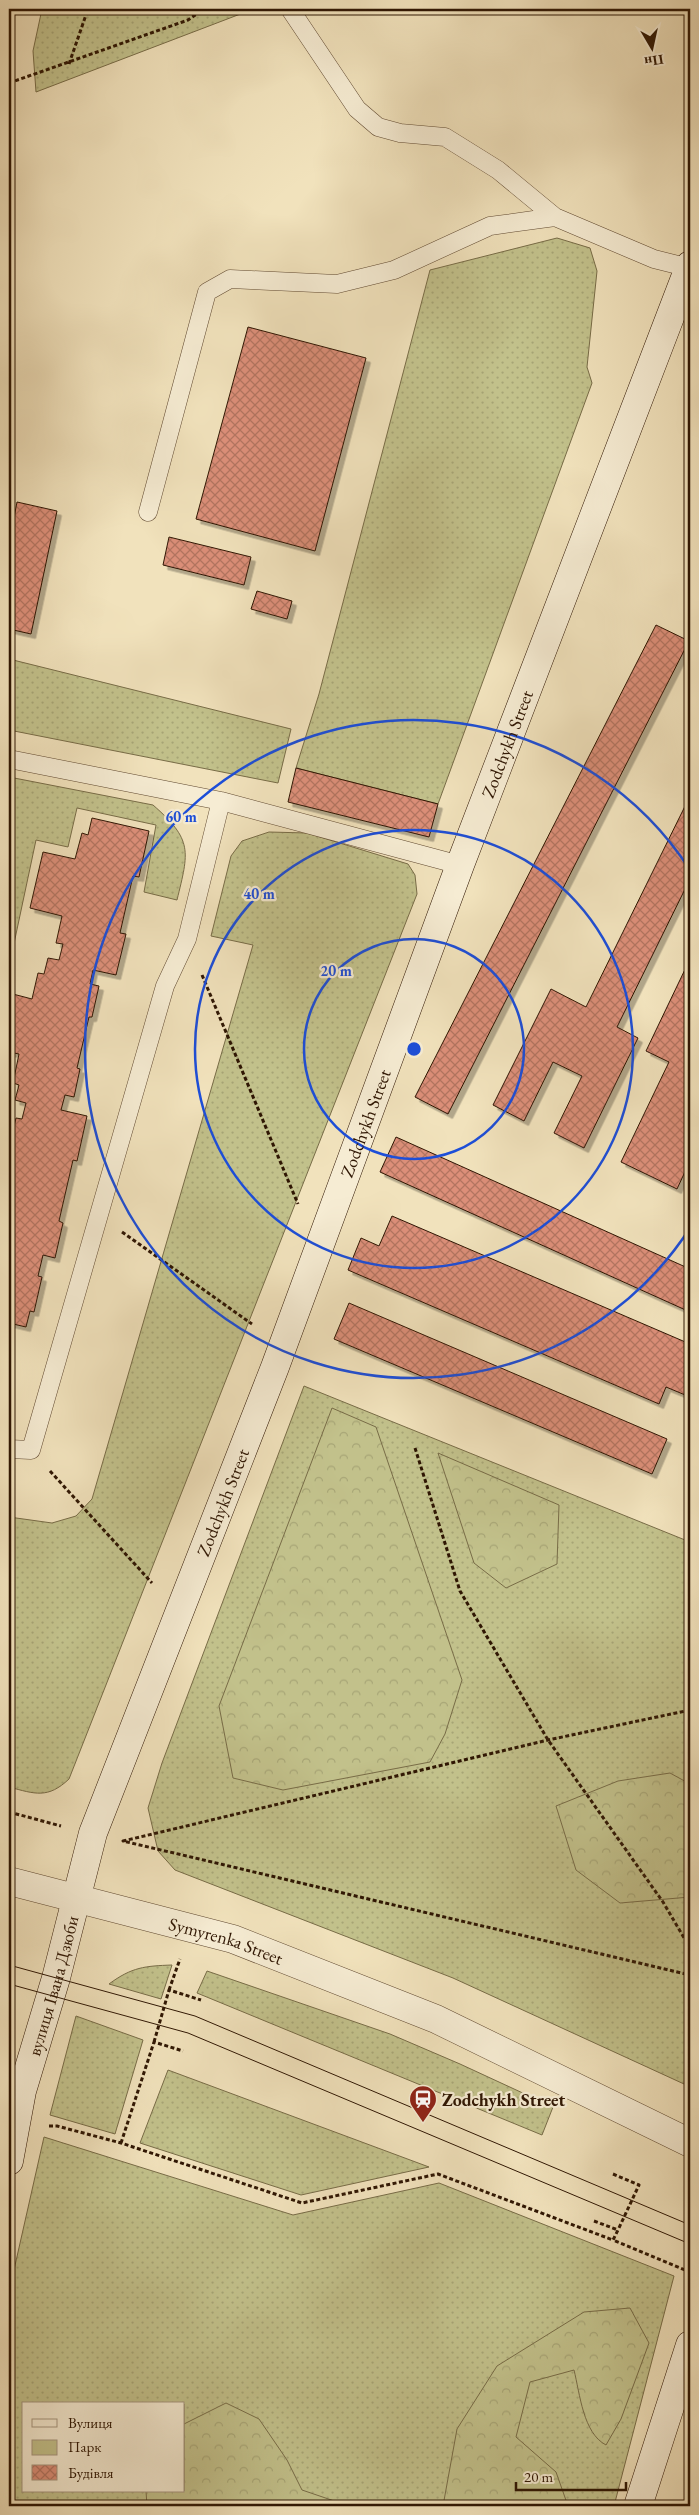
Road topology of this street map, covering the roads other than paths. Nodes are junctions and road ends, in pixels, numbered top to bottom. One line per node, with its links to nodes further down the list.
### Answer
1 (290, 9): 2 (lane)
2 (555, 217): 3 (lane); 4 (lane)
3 (690, 267): 7 (main road, Zodchykh Street)
4 (148, 512)
5 (9, 759): 6 (lane)
6 (221, 801): 7 (lane); 8 (lane)
7 (460, 865): 10 (main road, Zodchykh Street)
8 (9, 1449)
9 (9, 1882): 10 (main road, Symyrenka Street)
10 (76, 1898): 11 (main road, вулиця Івана Дзюби); 12 (main road, Symyrenka Street)
11 (15, 2087): 13 (main road, вулиця Івана Дзюби)
12 (690, 2143)
13 (9, 2161)
14 (690, 2345): 15 (main road)
15 (638, 2506)

